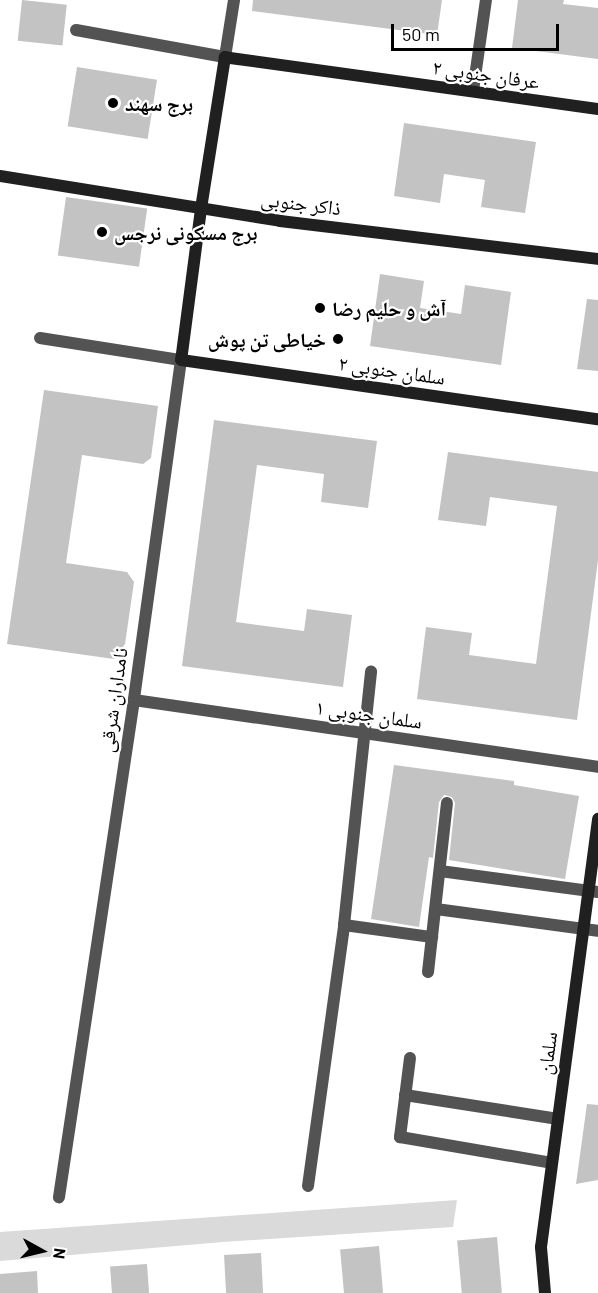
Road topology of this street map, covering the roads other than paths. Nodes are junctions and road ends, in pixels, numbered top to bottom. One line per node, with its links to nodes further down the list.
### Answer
1 (234, 0): 4 (street)
2 (486, 0): 5 (street)
3 (76, 30): 4 (street)
4 (225, 57): 5 (street, عرفان جنوبی ۲); 8 (street, نامداران شرقی)
5 (473, 92): 6 (street, عرفان جنوبی ۲)
6 (598, 109)
7 (0, 176): 8 (street, ذاکر جنوبی)
8 (201, 209): 9 (street, ذاکر جنوبی); 11 (street, نامداران شرقی)
9 (598, 259)
10 (40, 338): 11 (street)
11 (181, 360): 12 (street, سلمان جنوبی ۲); 14 (street, نامداران شرقی)
12 (598, 418)
13 (371, 671): 15 (street)
14 (134, 700): 15 (street, سلمان جنوبی ۱); 32 (street, نامداران شرقی)
15 (364, 733): 16 (street, سلمان جنوبی ۱); 22 (street)
16 (598, 767)
17 (447, 803): 19 (street)
18 (598, 819): 20 (street, سلمان)
19 (440, 871): 20 (street); 21 (street)
20 (593, 892): 23 (street, سلمان)
21 (436, 909): 23 (street); 25 (street)
22 (344, 925): 25 (street); 31 (street)
23 (584, 928): 24 (street); 29 (street, سلمان)
24 (598, 931)
25 (432, 937): 26 (street)
26 (428, 972)
27 (410, 1058): 28 (street)
28 (405, 1095): 29 (street); 30 (street)
29 (558, 1119): 30 (street, سلمان)
30 (552, 1163): 33 (street, سلمان)
31 (308, 1186)
32 (59, 1197)
33 (545, 1293)

